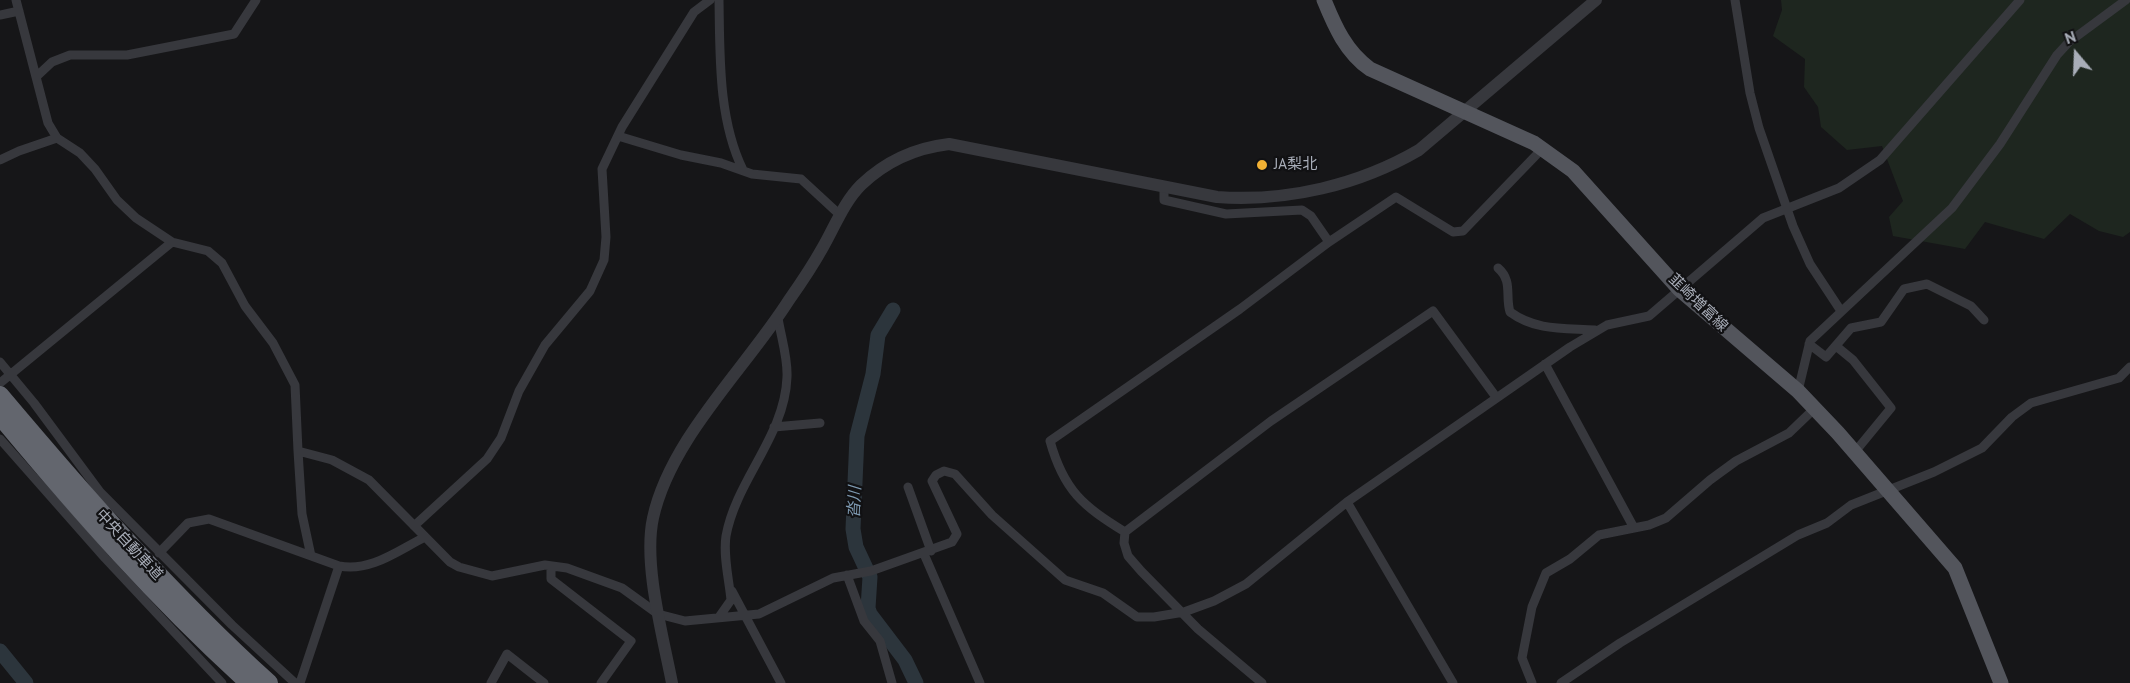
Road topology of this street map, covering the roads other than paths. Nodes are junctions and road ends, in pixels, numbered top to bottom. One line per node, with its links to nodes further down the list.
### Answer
1 (16, 0): 10 (street)
2 (256, 0): 12 (street)
3 (710, 0): 14 (street)
4 (719, 0): 18 (street)
5 (1324, 0): 13 (main road, 韮崎増富線)
6 (1596, 0): 13 (street)
7 (1735, 0): 20 (street)
8 (2020, 0): 20 (street)
9 (2126, 0): 26 (street)
10 (19, 11): 11 (street); 12 (street)
11 (0, 15)
12 (36, 77): 15 (street)
13 (1466, 114): 16 (main road, 韮崎増富線); 19 (street)
14 (618, 136): 18 (street); 49 (street)
15 (57, 138): 17 (street); 22 (street)
16 (1543, 148): 23 (street); 25 (main road, 韮崎増富線)
17 (0, 160)
18 (743, 170): 21 (street)
19 (1164, 188): 21 (street); 23 (street)
20 (1786, 207): 25 (street); 26 (street)
21 (840, 215): 27 (street)
22 (172, 242): 35 (street); 44 (street)
23 (1329, 242): 51 (street)
24 (1498, 268): 29 (street)
25 (1679, 288): 29 (street); 37 (main road, 韮崎増富線)
26 (1840, 311): 30 (street)
27 (778, 318): 42 (street); 61 (street)
28 (1984, 320): 31 (street)
29 (1595, 330): 33 (street)
30 (1809, 344): 31 (street); 37 (street)
31 (1836, 346): 45 (street)
32 (0, 362): 35 (street)
33 (1545, 364): 38 (street); 50 (street)
34 (2130, 367): 47 (street)
35 (10, 373): 36 (street); 54 (street)
36 (1, 386): 67 (highway, 中央自動車道)
37 (1798, 391): 39 (main road, 韮崎増富線)
38 (1496, 397): 48 (street); 51 (street)
39 (1815, 408): 45 (main road, 韮崎増富線); 50 (street)
40 (0, 416): 66 (highway, 中央自動車道)
41 (820, 423): 42 (street)
42 (774, 427): 59 (street)
43 (0, 439): 65 (street)
44 (298, 451): 49 (street); 55 (street)
45 (1854, 453): 47 (main road, 韮崎増富線)
46 (908, 487): 53 (street)
47 (1886, 491): 79 (street); 80 (main road, 韮崎増富線)
48 (1347, 502): 60 (street); 77 (street)
49 (414, 526): 52 (street)
50 (1634, 528): 78 (street)
51 (1125, 532): 60 (street)
52 (425, 537): 56 (street); 57 (street)
53 (927, 552): 58 (street); 60 (street); 75 (street)
54 (159, 553): 55 (street); 68 (street)
55 (311, 556): 56 (street)
56 (339, 566): 69 (street)
57 (551, 566): 61 (street); 72 (street)
58 (847, 575): 62 (street); 74 (street)
59 (730, 586): 62 (street); 63 (street)
60 (1184, 612): 76 (street)
61 (658, 615): 63 (street); 64 (street)
62 (744, 615): 63 (street); 73 (street)
63 (719, 617)
64 (669, 680)
65 (222, 683)
66 (249, 683)
67 (269, 683)
68 (295, 683)
69 (300, 683)
70 (491, 683): 71 (street)
71 (544, 683)
72 (601, 683)
73 (781, 683)
74 (892, 683)
75 (980, 683)
76 (1262, 683)
77 (1453, 683)
78 (1532, 683)
79 (1561, 683)
80 (2001, 683)

